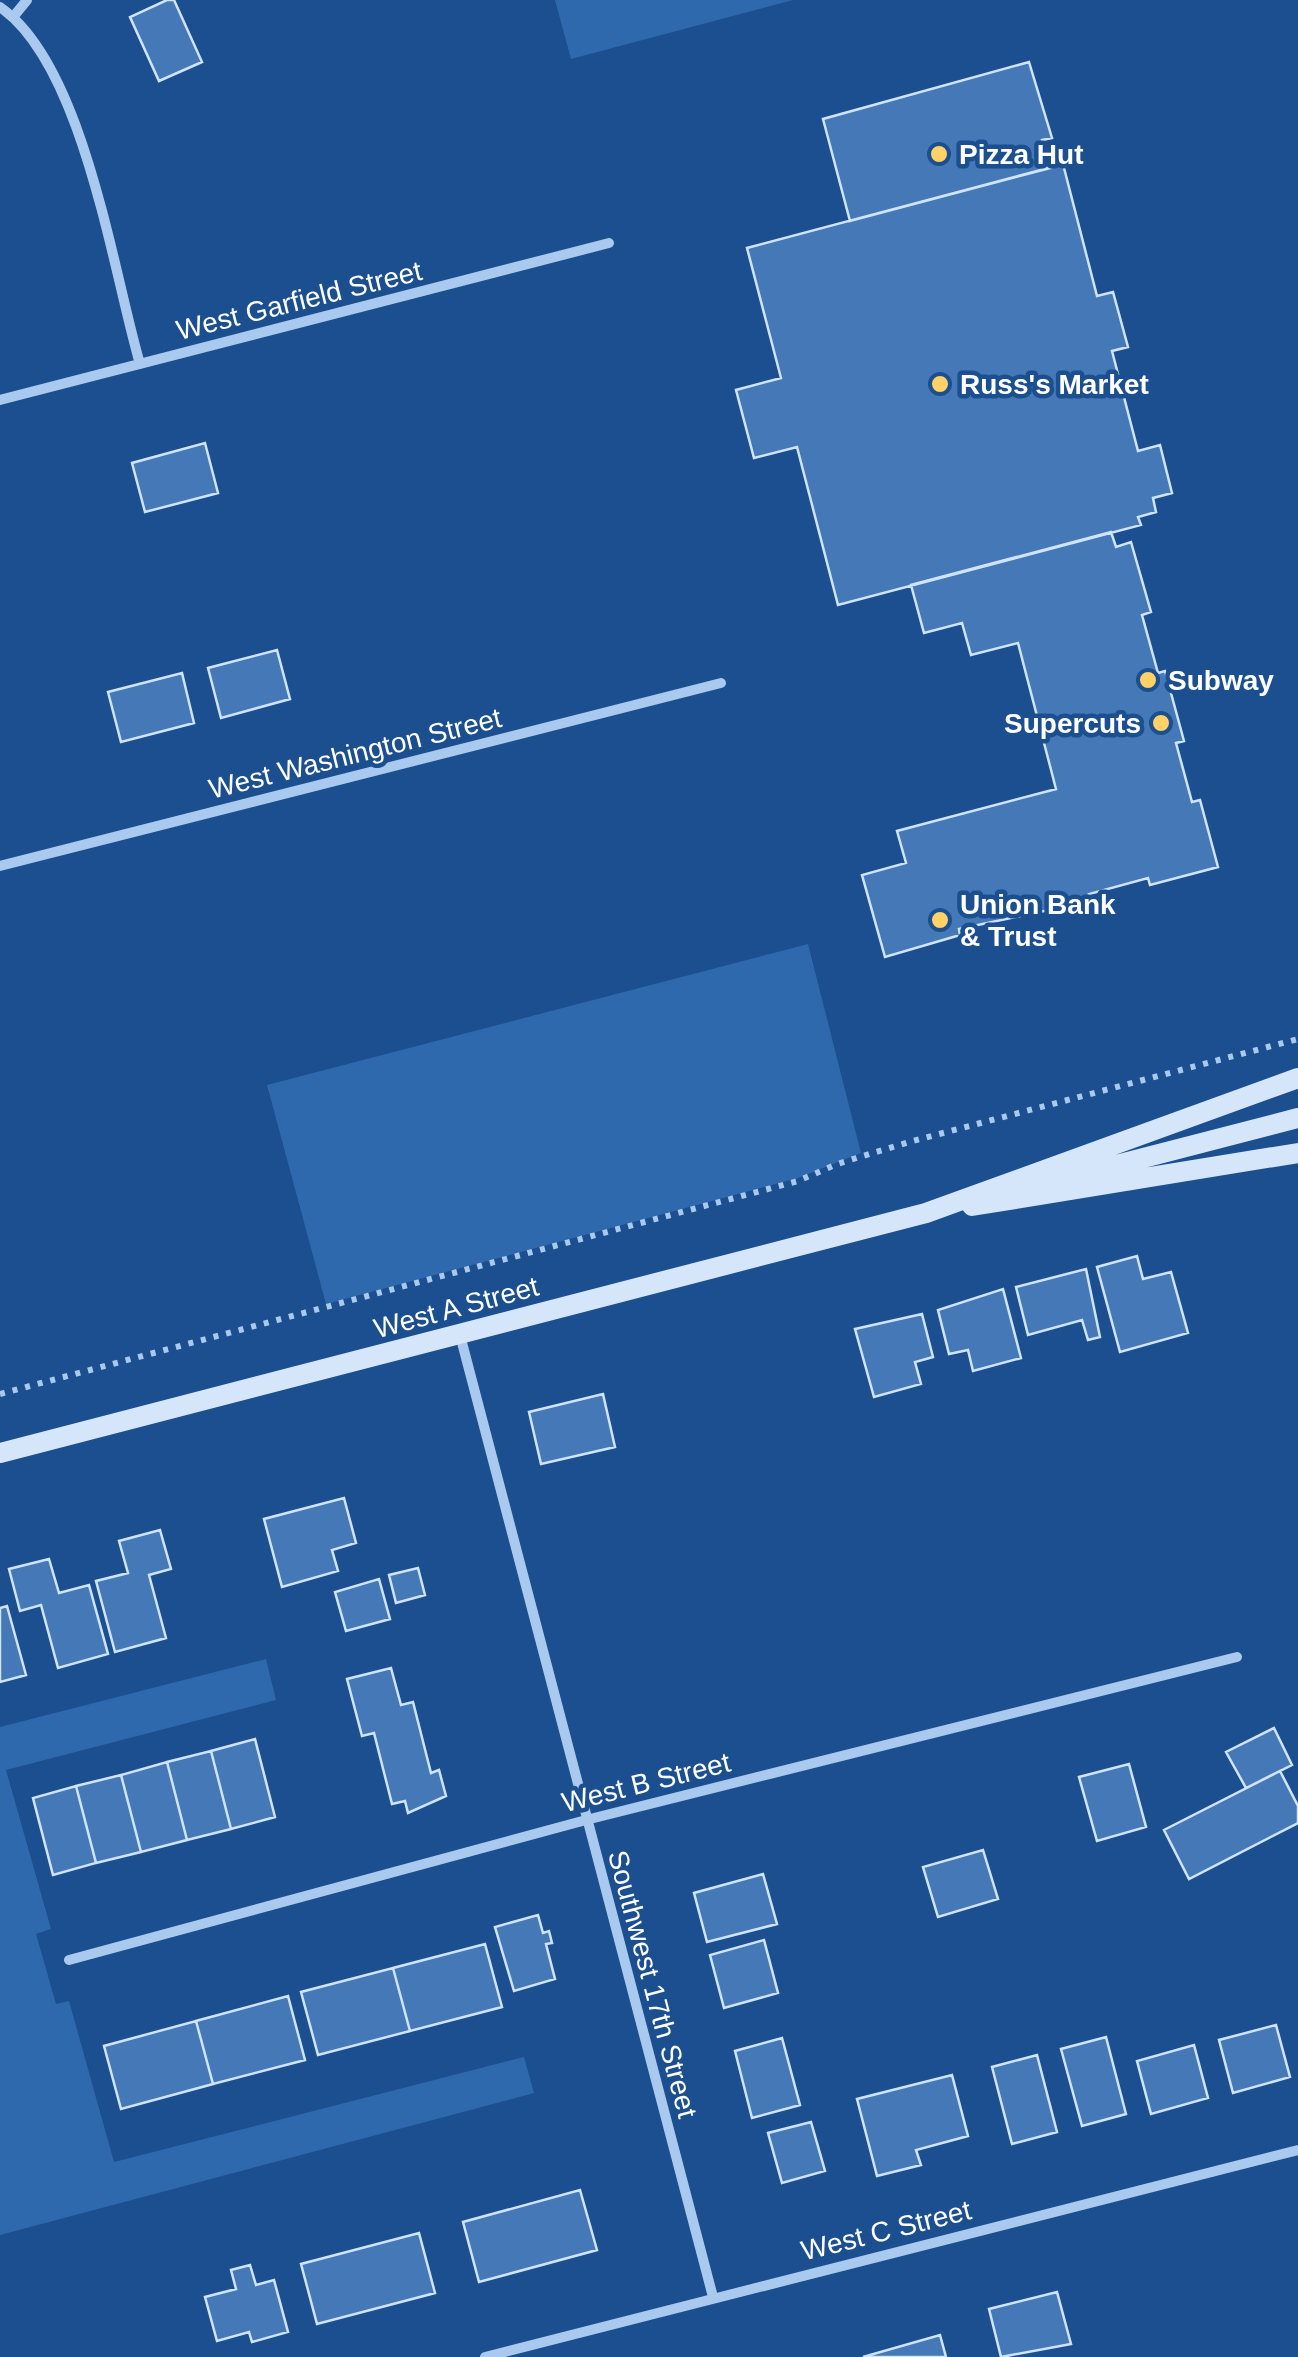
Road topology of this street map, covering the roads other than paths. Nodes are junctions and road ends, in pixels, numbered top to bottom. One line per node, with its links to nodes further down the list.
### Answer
1 (27, 0): 3 (street)
2 (0, 7): 3 (street)
3 (14, 16): 5 (street)
4 (609, 243): 5 (street, West Garfield Street)
5 (140, 364): 6 (street, West Garfield Street)
6 (0, 400)
7 (721, 683): 8 (street, West Washington Street)
8 (0, 866)
9 (1298, 1078): 12 (main road, West A Street)
10 (1298, 1118): 12 (main road)
11 (1298, 1153): 12 (main road, West A Street)
12 (926, 1213): 13 (main road, West A Street)
13 (460, 1335): 14 (main road, West A Street); 16 (street, Southwest 17th Street)
14 (0, 1452)
15 (1237, 1657): 16 (street, West B Street)
16 (586, 1820): 17 (street, West B Street); 19 (street, Southwest 17th Street)
17 (69, 1960)
18 (1298, 2150): 19 (street, West C Street)
19 (714, 2296): 20 (street, West C Street)
20 (485, 2357)

